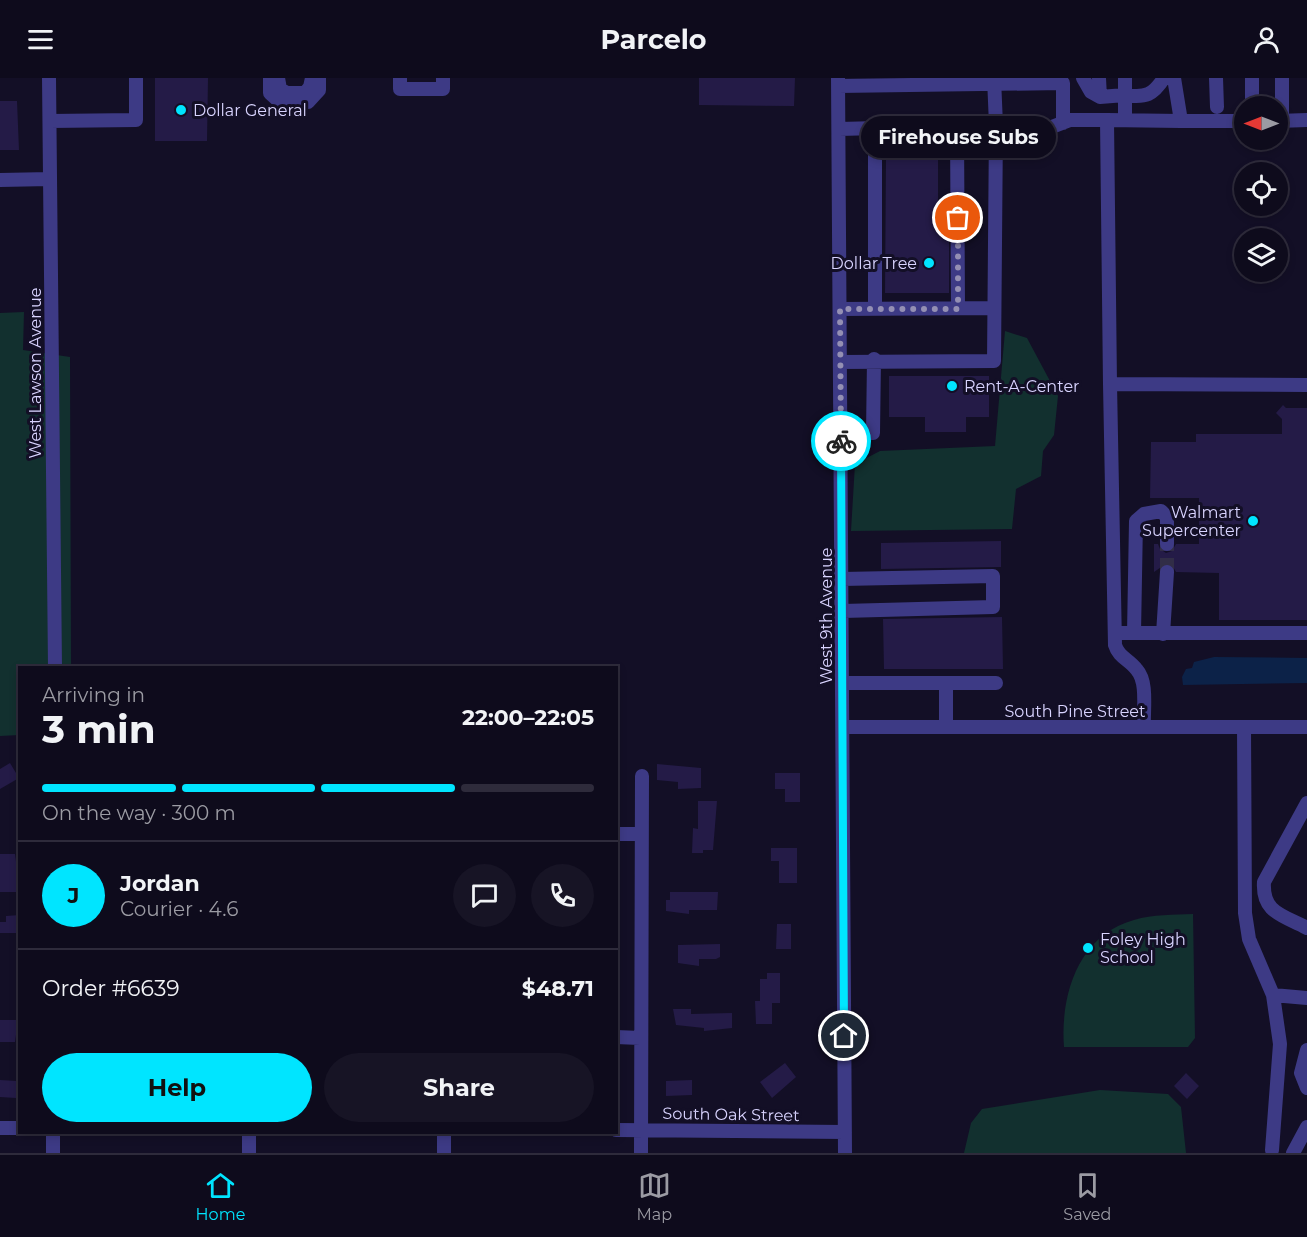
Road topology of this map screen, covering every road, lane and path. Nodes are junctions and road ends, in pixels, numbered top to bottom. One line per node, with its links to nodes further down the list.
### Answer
1 (49, 78): 28 (street, West Lawson Avenue)
2 (136, 78): 28 (street)
3 (270, 78): 6 (street)
4 (278, 78): 5 (street)
5 (312, 78)
6 (319, 78)
7 (400, 78): 8 (street)
8 (443, 78)
9 (1083, 78): 23 (street)
10 (1099, 78): 23 (street)
11 (1125, 78): 20 (street)
12 (1164, 78): 20 (street)
13 (1174, 78): 29 (street)
14 (1216, 78): 24 (street)
15 (1252, 78): 21 (street)
16 (1282, 78): 22 (street)
17 (994, 81): 18 (street); 19 (street); 36 (street)
18 (1026, 81): 32 (street)
19 (838, 82): 34 (street, West 9th Avenue)
20 (1125, 95): 23 (street); 26 (street)
21 (1252, 96)
22 (1281, 96)
23 (1100, 97)
24 (1217, 107)
25 (1107, 120): 26 (street); 32 (street); 45 (street)
26 (1125, 120): 29 (street)
27 (1307, 120): 31 (street)
28 (50, 121): 37 (street, West Lawson Avenue)
29 (1181, 121): 30 (street)
30 (1234, 121)
31 (1288, 121)
32 (1064, 123): 36 (street)
33 (957, 127): 35 (street); 36 (street); 42 (street)
34 (839, 129): 35 (street); 40 (street, West 9th Avenue)
35 (875, 129): 41 (street)
36 (996, 132): 39 (street)
37 (50, 179): 38 (street); 56 (street, West Lawson Avenue)
38 (0, 180)
39 (994, 308): 42 (street); 43 (street)
40 (840, 309): 41 (street); 44 (street, West 9th Avenue)
41 (875, 309): 42 (street)
42 (958, 309)
43 (874, 359): 44 (street); 47 (street)
44 (841, 362): 47 (street, West 9th Avenue)
45 (1110, 384): 46 (street); 52 (street)
46 (1307, 385)
47 (841, 434): 50 (street, West 9th Avenue)
48 (1167, 544): 53 (street)
49 (1167, 572): 55 (street)
50 (842, 579): 51 (street, West 9th Avenue); 51 (street)
51 (843, 611): 57 (street, West 9th Avenue)
52 (1115, 633): 53 (street); 62 (street)
53 (1134, 633): 55 (street)
54 (1307, 633): 55 (street)
55 (1163, 634)
56 (55, 666)
57 (843, 683): 58 (street); 60 (street, West 9th Avenue)
58 (946, 683): 59 (street); 61 (street)
59 (996, 683)
60 (843, 727): 61 (street, South Pine Street); 81 (street, West 9th Avenue)
61 (946, 727): 62 (street, South Pine Street)
62 (1144, 727): 63 (street, South Pine Street)
63 (1244, 727): 64 (street, South Pine Street); 70 (street)
64 (1307, 728)
65 (642, 776): 68 (street)
66 (1307, 803): 69 (street)
67 (618, 834): 68 (street)
68 (641, 834): 73 (street)
69 (1307, 928)
70 (1273, 995): 71 (street); 85 (street)
71 (1307, 998)
72 (618, 1037): 73 (street)
73 (640, 1038): 80 (street)
74 (1307, 1050): 75 (street)
75 (1307, 1088)
76 (1307, 1127): 91 (street)
77 (0, 1128): 78 (street)
78 (18, 1128)
79 (618, 1130): 80 (street, South Oak Street)
80 (641, 1130): 81 (street, South Oak Street); 89 (street)
81 (845, 1132): 90 (street, West 9th Avenue)
82 (53, 1134): 86 (street)
83 (249, 1134): 87 (street)
84 (444, 1134): 88 (street)
85 (1274, 1152)
86 (53, 1153)
87 (249, 1153)
88 (444, 1153)
89 (641, 1153)
90 (845, 1153)
91 (1293, 1153)

